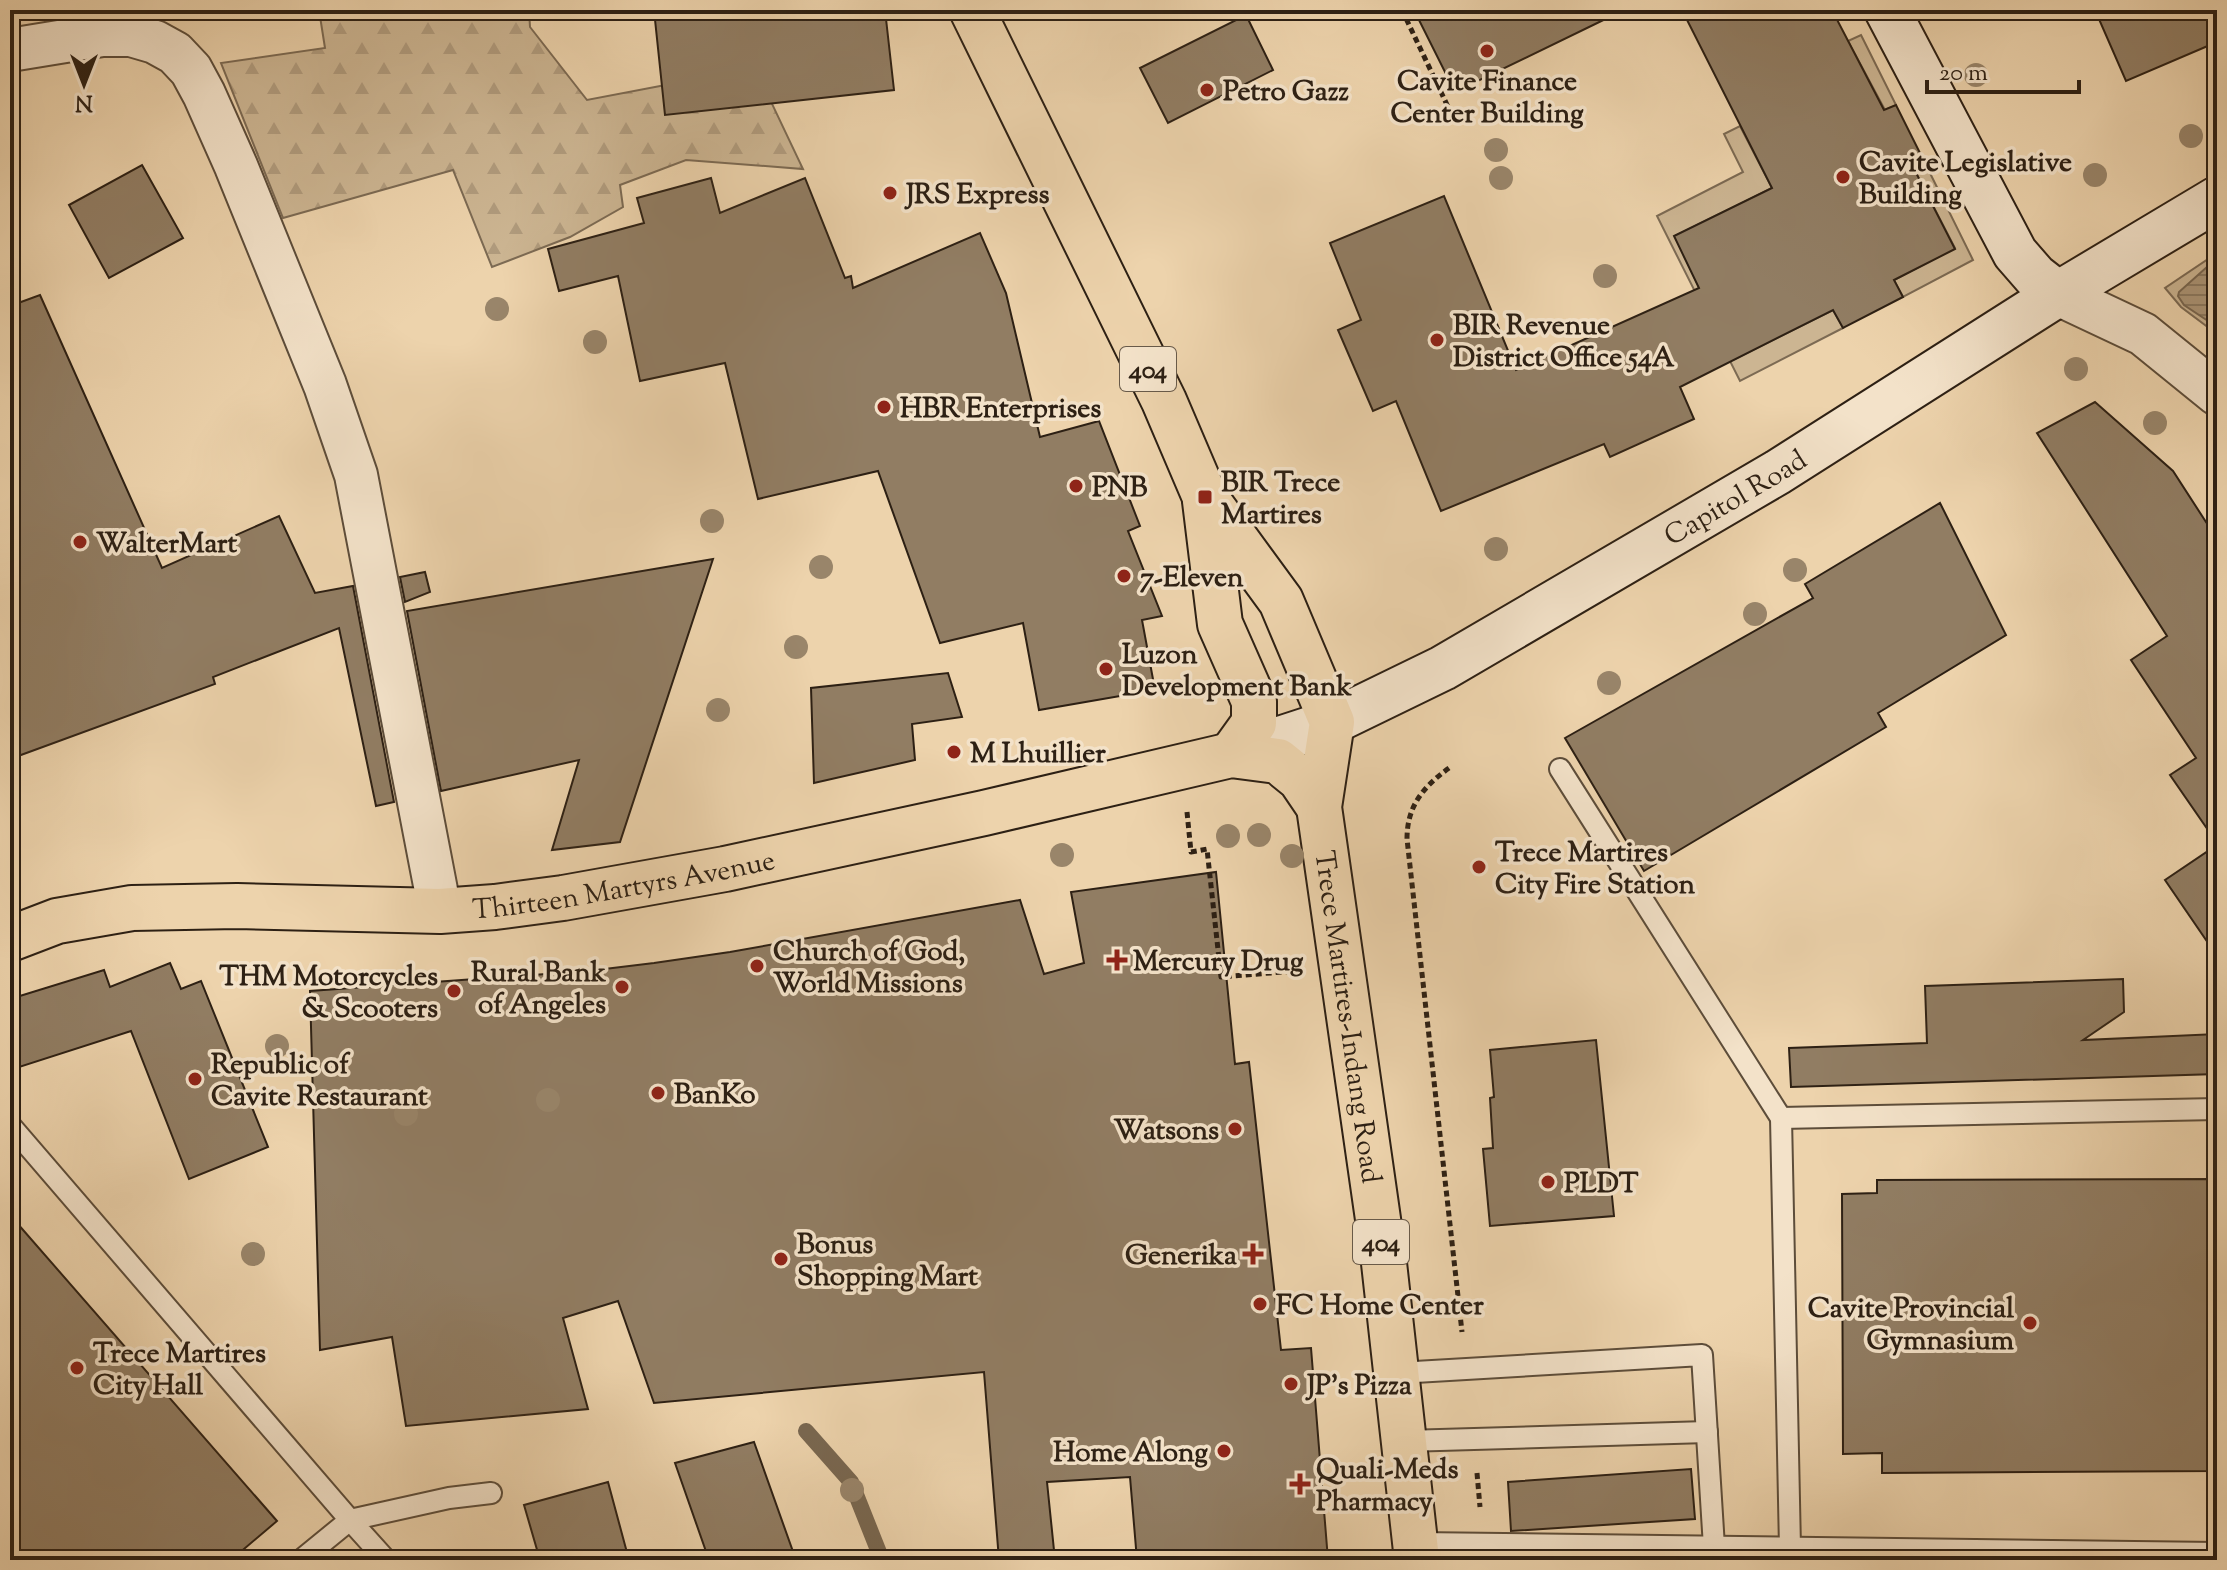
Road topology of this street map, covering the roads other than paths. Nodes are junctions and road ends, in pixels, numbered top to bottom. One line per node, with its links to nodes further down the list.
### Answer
1 (972, 10): 7 (main road, 404)
2 (1887, 10): 5 (main road)
3 (10, 50): 12 (street)
4 (2217, 199): 5 (main road, Capitol Road)
5 (2058, 294): 6 (street); 8 (main road, Capitol Road)
6 (2217, 394)
7 (1205, 497): 8 (main road, 404); 9 (main road, 404)
8 (1332, 722): 9 (main road, Capitol Road); 11 (main road, Trece Martires-Indang Road / 404)
9 (1231, 755): 11 (main road, Trece Martires-Indang Road / 404); 12 (main road, Thirteen Martyrs Avenue)
10 (1560, 769): 15 (lane)
11 (1319, 807): 17 (main road, Trece Martires-Indang Road / 404)
12 (440, 911): 13 (main road, Thirteen Martyrs Avenue)
13 (10, 939)
14 (2217, 1109): 15 (lane)
15 (1781, 1118): 23 (lane)
16 (10, 1125): 21 (lane)
17 (1398, 1373): 18 (lane); 19 (main road, Trece Martires-Indang Road / 404)
18 (1707, 1432): 19 (lane); 22 (lane)
19 (1405, 1441): 24 (main road, Trece Martires-Indang Road / 404)
20 (491, 1493): 21 (lane)
21 (350, 1520): 26 (lane); 27 (lane)
22 (1714, 1547): 23 (lane); 24 (lane)
23 (1790, 1548): 25 (lane)
24 (1417, 1552)
25 (2217, 1553)
26 (301, 1560)
27 (386, 1560)

